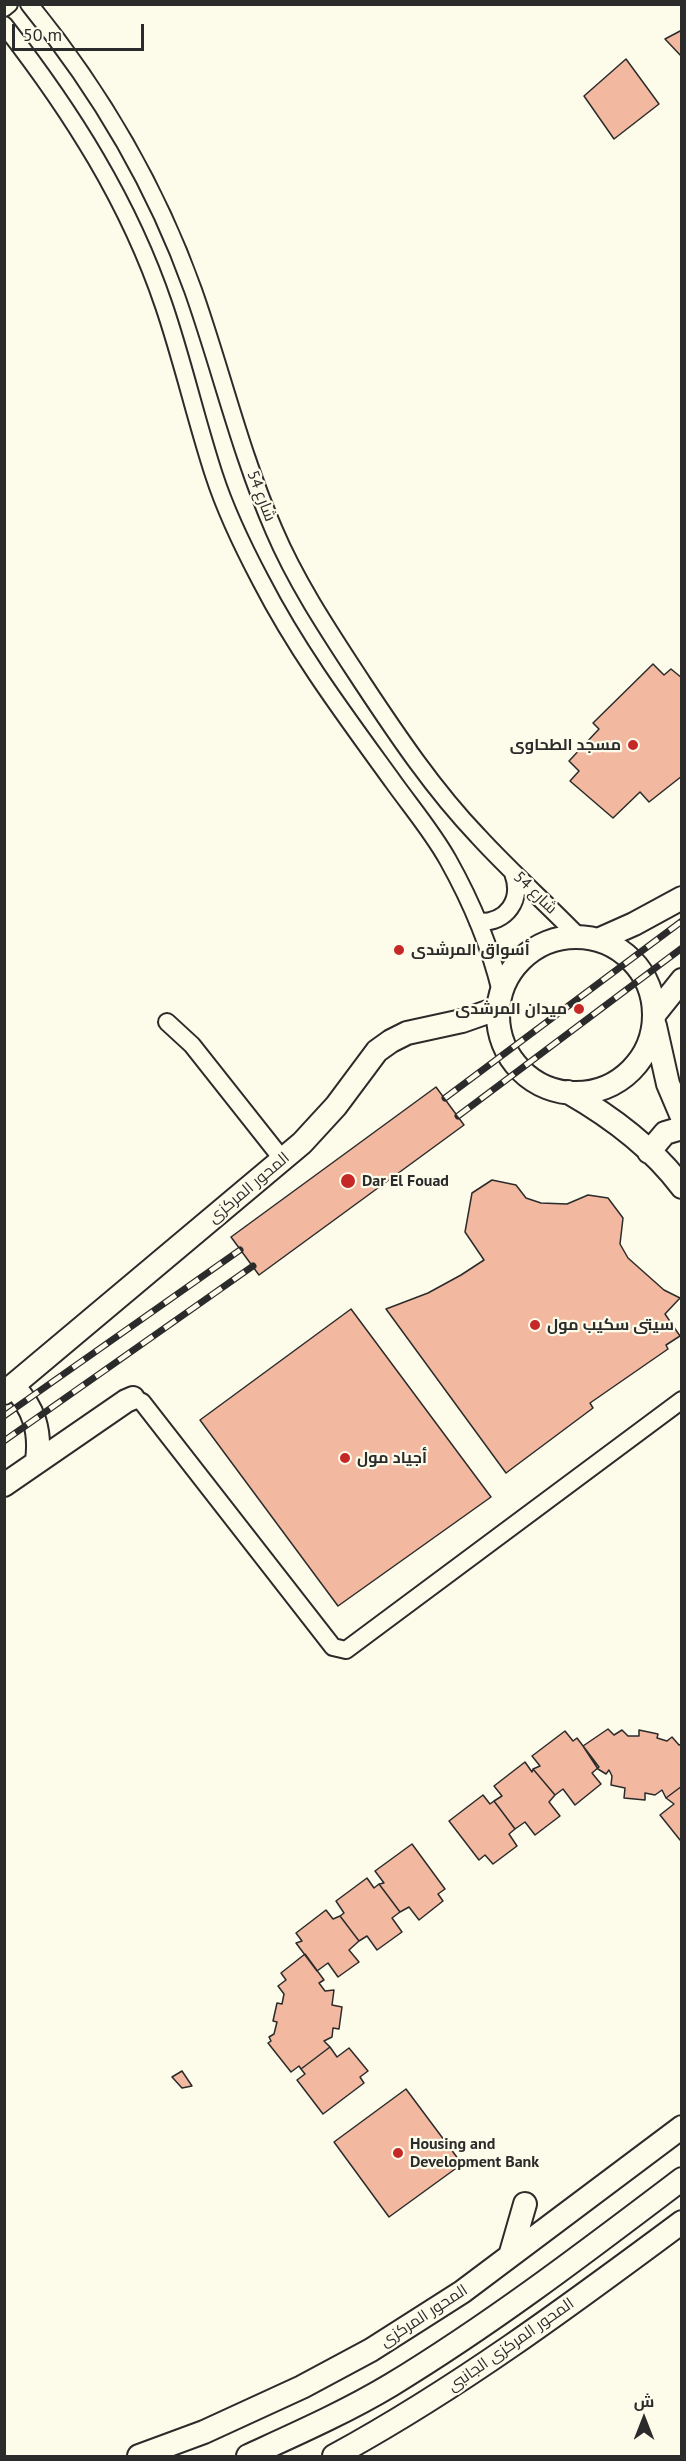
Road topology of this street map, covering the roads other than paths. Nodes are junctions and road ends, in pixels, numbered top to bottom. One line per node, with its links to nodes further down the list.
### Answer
1 (9, 4): 3 (street)
2 (29, 4): 5 (street, شارع 54)
3 (4, 8)
4 (4, 25): 7 (street)
5 (513, 873): 7 (street); 8 (street, شارع 54)
6 (681, 898): 8 (main road)
7 (478, 922): 10 (street)
8 (589, 939): 10 (main road); 11 (main road)
9 (681, 980): 11 (main road)
10 (500, 1000): 13 (main road); 17 (main road, المحور المركزى)
11 (654, 1019): 13 (main road); 14 (main road)
12 (167, 1022): 17 (street)
13 (568, 1092): 16 (main road)
14 (681, 1117)
15 (681, 1128): 16 (main road)
16 (650, 1152): 18 (main road)
17 (283, 1160): 19 (main road, المحور المركزى)
18 (681, 1187)
19 (9, 1389): 22 (main road)
20 (133, 1398): 21 (street); 22 (main road)
21 (681, 1400)
22 (37, 1461): 23 (main road)
23 (4, 1485)
24 (681, 2127): 28 (main road, المحور المركزى)
25 (681, 2179): 30 (main road)
26 (525, 2204): 28 (main road)
27 (681, 2222): 29 (main road, المحور المركزى الجانبى)
28 (510, 2256): 31 (main road, المحور المركزى)
29 (612, 2273): 30 (main road); 33 (main road, المحور المركزى الجانبى)
30 (555, 2274): 32 (main road)
31 (139, 2457)
32 (248, 2457)
33 (334, 2457)

